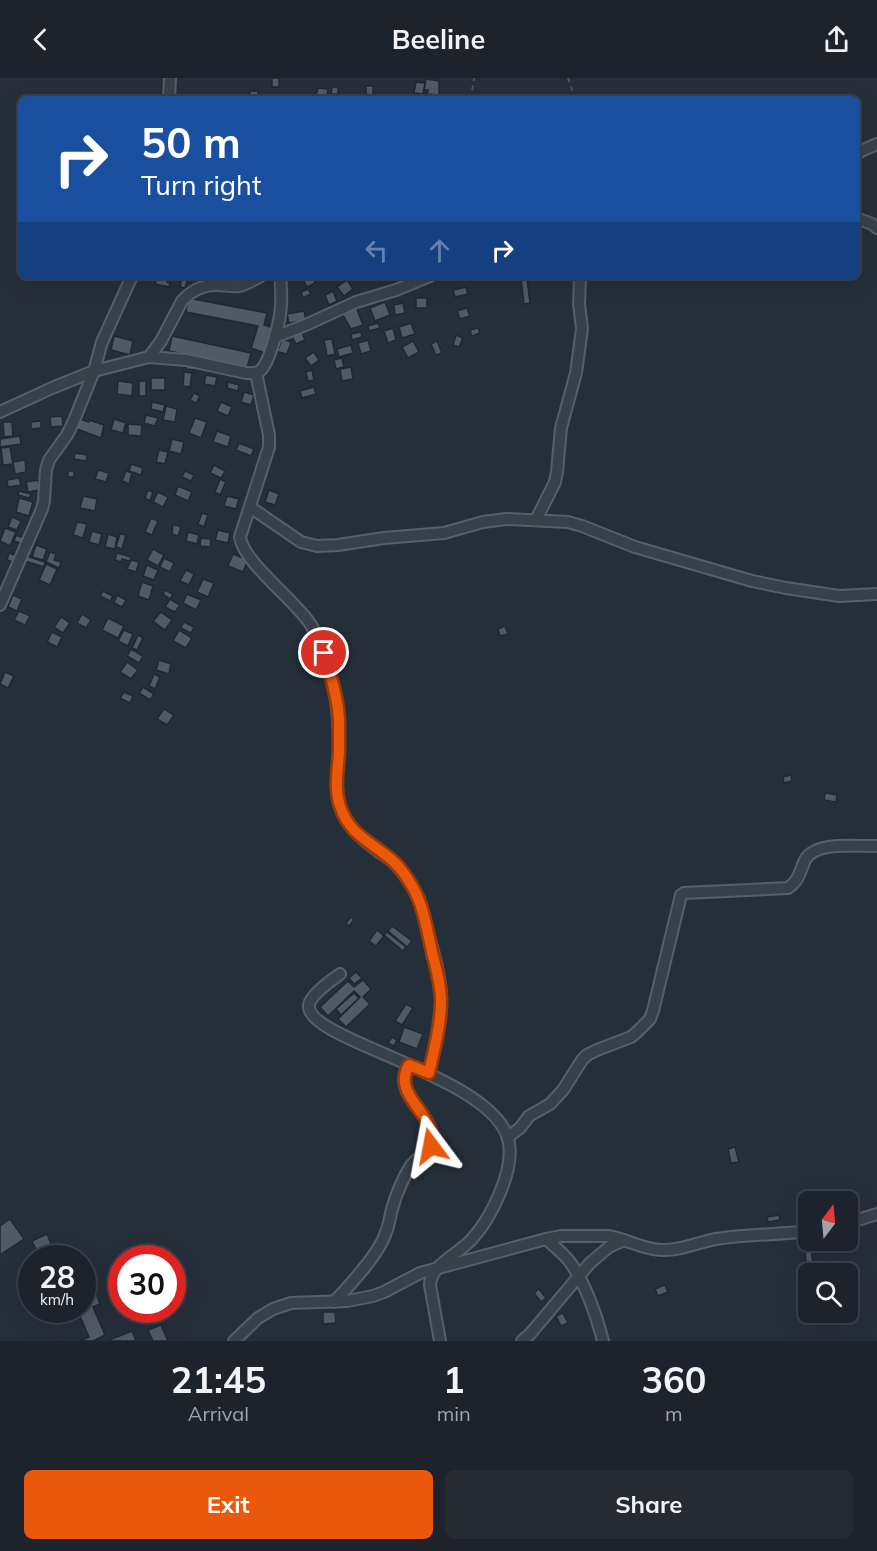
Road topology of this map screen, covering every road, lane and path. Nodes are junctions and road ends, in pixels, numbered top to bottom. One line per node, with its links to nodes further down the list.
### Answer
1 (170, 78): 4 (street)
2 (474, 78): 5 (path)
3 (568, 78): 6 (path)
4 (169, 96)
5 (471, 96)
6 (574, 96)
7 (877, 144): 8 (street)
8 (860, 152)
9 (860, 220): 10 (street)
10 (877, 228)
11 (131, 279): 18 (street)
12 (255, 279): 17 (street)
13 (281, 279): 16 (street)
14 (423, 279): 16 (street)
15 (580, 279): 22 (street)
16 (275, 337): 19 (street)
17 (149, 357): 18 (street); 19 (street)
18 (94, 371): 20 (street); 24 (street)
19 (256, 373): 21 (street)
20 (0, 412)
21 (250, 507): 22 (street); 28 (street)
22 (536, 520): 23 (street)
23 (877, 594)
24 (0, 605)
25 (877, 846): 29 (street)
26 (340, 974): 27 (street)
27 (409, 1065): 28 (street); 37 (street)
28 (429, 1073): 29 (street)
29 (508, 1137): 35 (street)
30 (877, 1214): 31 (street)
31 (858, 1220)
32 (798, 1233): 34 (street)
33 (546, 1239): 34 (street); 35 (street); 36 (street)
34 (624, 1240): 36 (street)
35 (437, 1268): 37 (street); 39 (street)
36 (578, 1277): 40 (street); 41 (street)
37 (334, 1302): 38 (street)
38 (234, 1341)
39 (440, 1341)
40 (522, 1341)
41 (603, 1341)

